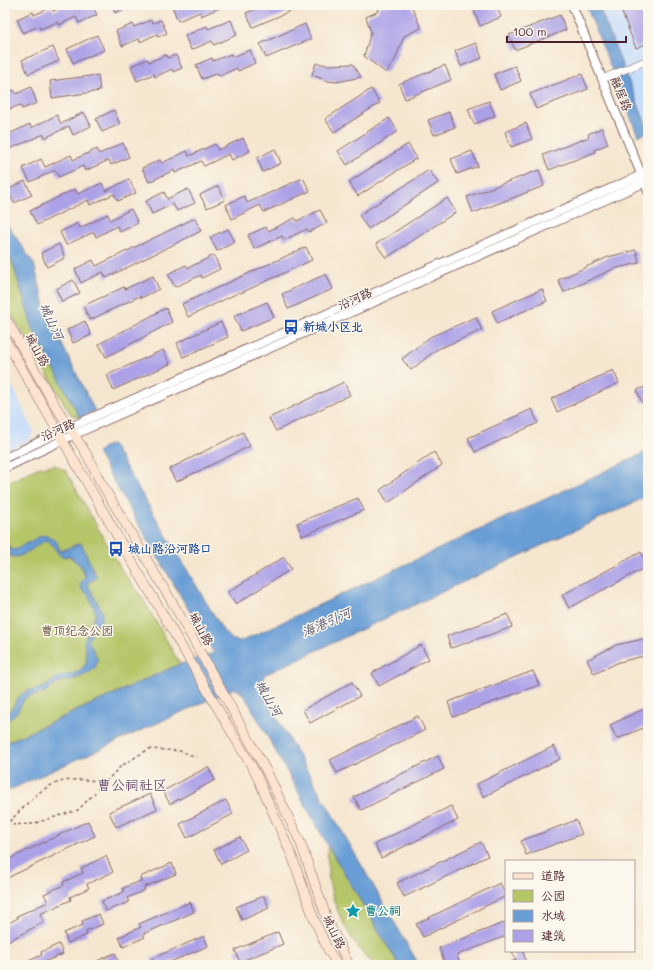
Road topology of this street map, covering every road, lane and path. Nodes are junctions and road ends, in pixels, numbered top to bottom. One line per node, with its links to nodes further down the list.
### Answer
1 (572, 5): 3 (street, 融居路)
2 (648, 60): 3 (street)
3 (602, 79): 4 (street, 融居路)
4 (645, 178): 5 (street, 融居路); 8 (street, 沿河路)
5 (648, 191)
6 (5, 317): 8 (main road, 城山路)
7 (5, 339): 9 (main road, 城山路)
8 (71, 432): 9 (street, 沿河路); 16 (main road, 城山路)
9 (61, 437): 10 (street, 沿河路); 11 (street, 沿河路); 15 (main road, 城山路)
10 (5, 458)
11 (5, 468)
12 (196, 757): 13 (path)
13 (105, 782): 14 (path); 14 (path)
14 (6, 825)
15 (338, 965)
16 (349, 965)

